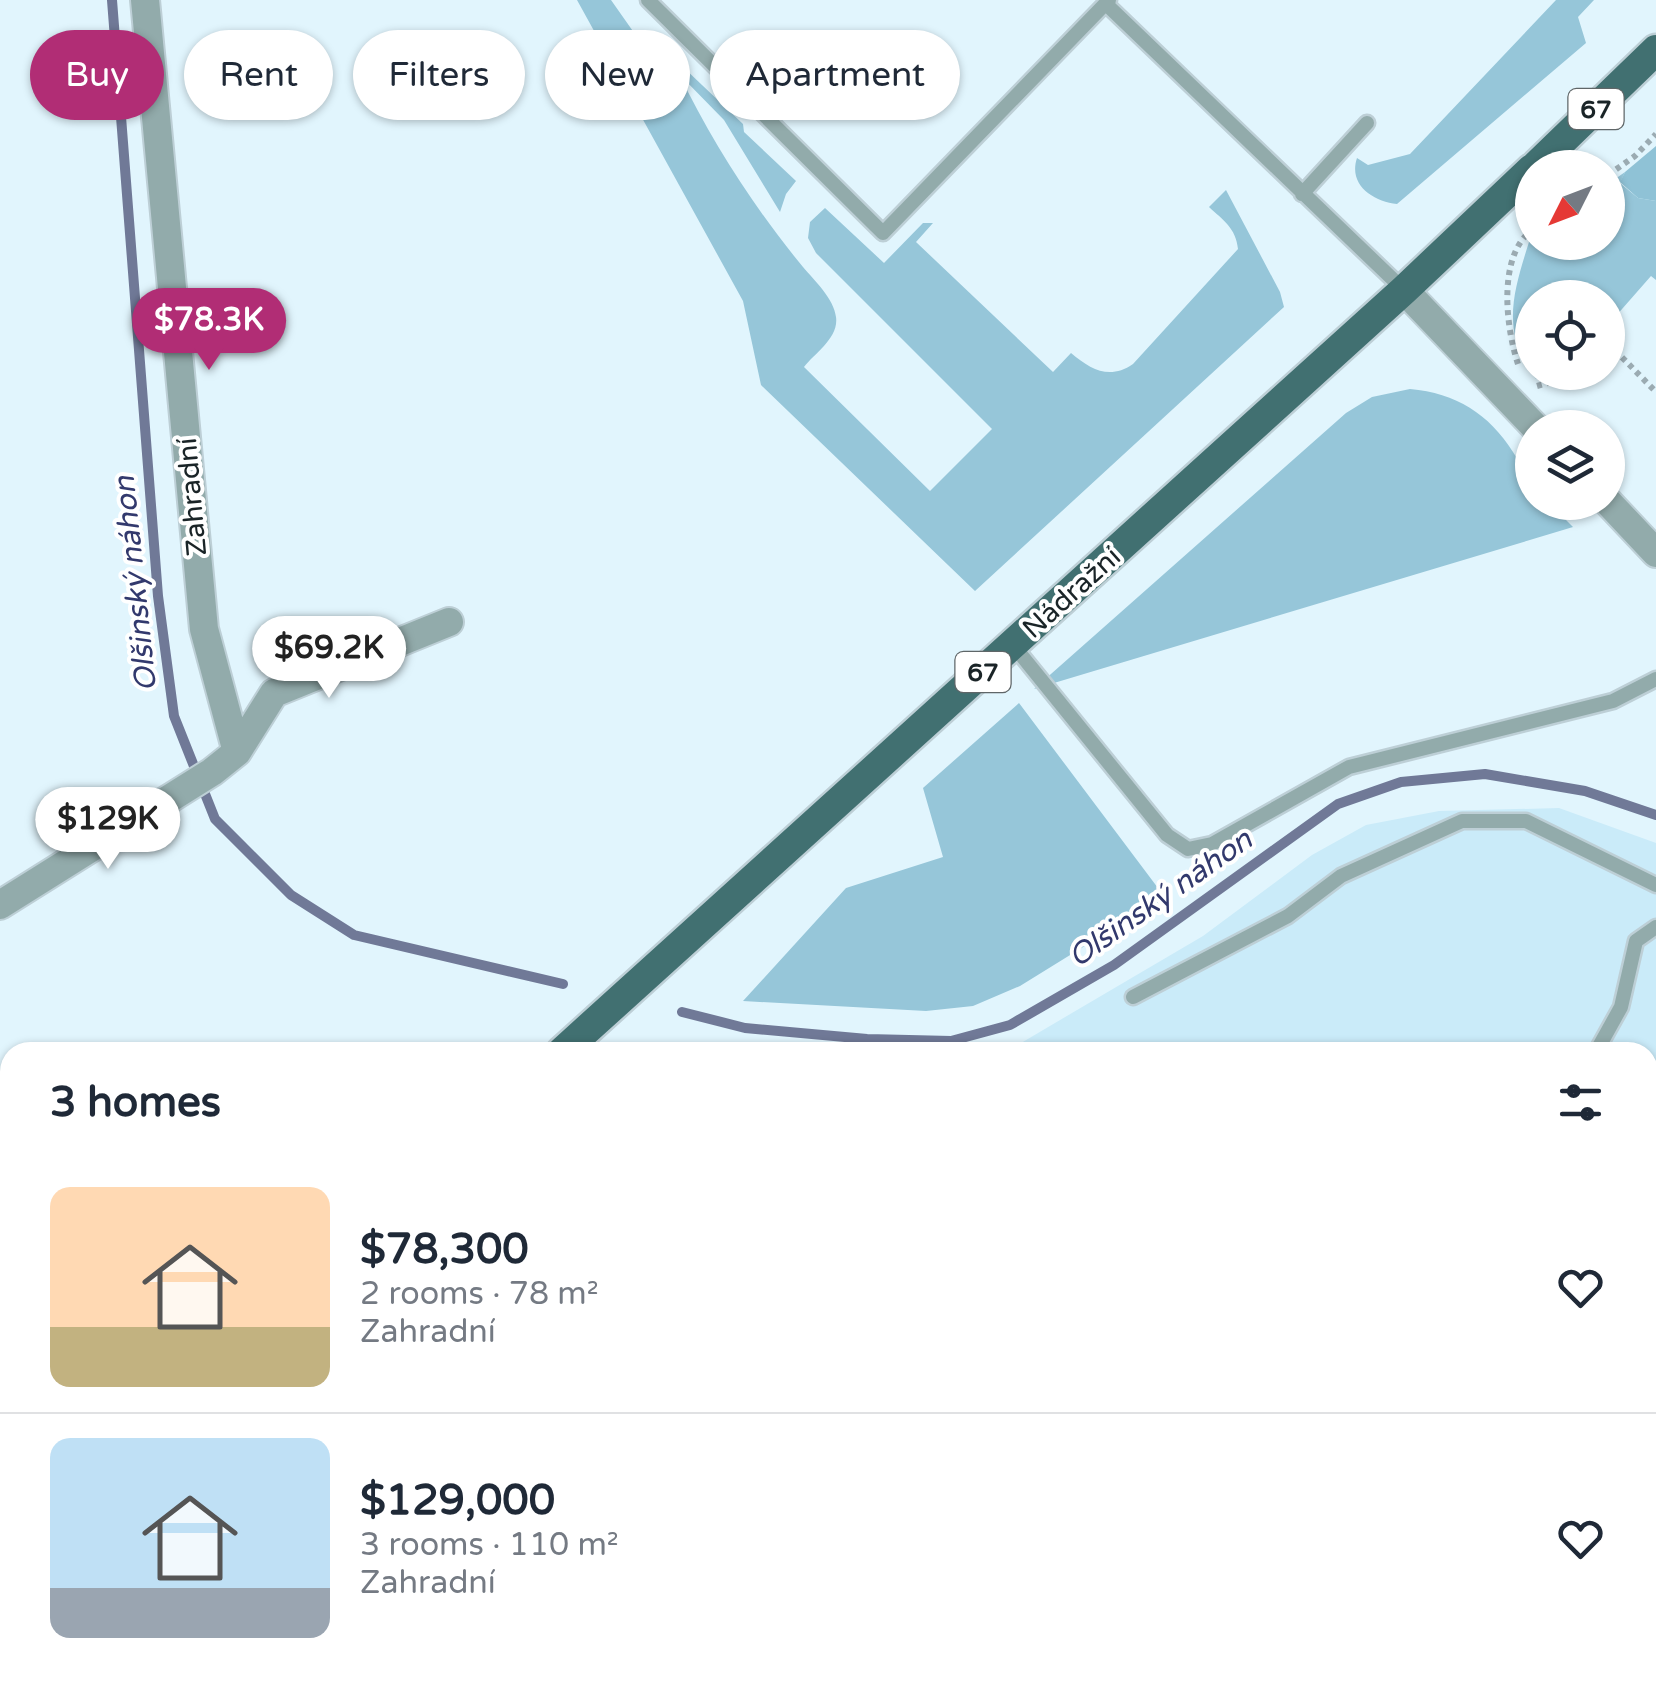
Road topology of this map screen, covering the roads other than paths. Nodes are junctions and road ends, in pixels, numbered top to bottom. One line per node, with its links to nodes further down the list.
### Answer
1 (145, 0): 16 (street, Zahradní)
2 (648, 0): 3 (lane)
3 (1108, 2): 8 (lane)
4 (1656, 50): 6 (main road, Nádražní / 67)
5 (1367, 123): 8 (lane)
6 (1552, 150)
7 (1515, 185): 9 (main road, Nádražní / 67)
8 (1302, 194): 9 (lane)
9 (1404, 290): 10 (street); 14 (main road, Nádražní / 67)
10 (1519, 410)
11 (1625, 520): 12 (street)
12 (1656, 553)
13 (448, 622): 16 (street)
14 (1013, 645): 15 (lane); 21 (main road, Nádražní / 67)
15 (1656, 678)
16 (237, 752): 18 (street)
17 (1656, 885): 20 (lane)
18 (0, 905)
19 (1656, 927): 22 (lane)
20 (1133, 997)
21 (573, 1042)
22 (1602, 1042)

